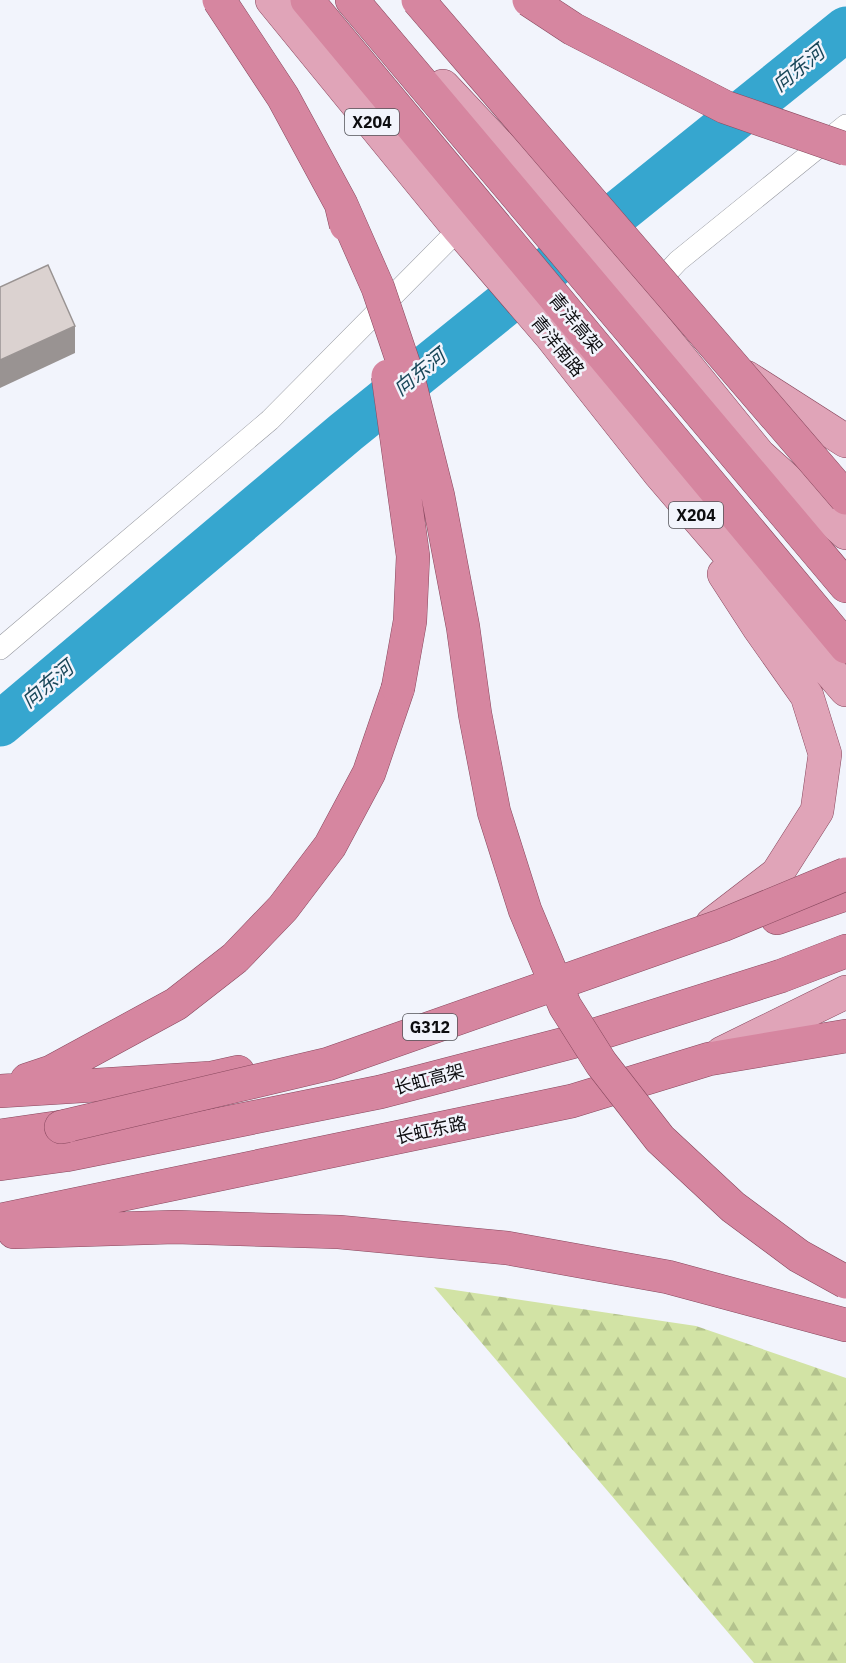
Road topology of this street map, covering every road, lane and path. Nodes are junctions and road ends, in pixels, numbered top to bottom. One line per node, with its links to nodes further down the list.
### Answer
1 (219, 0): 10 (highway, bridge)
2 (272, 0): 11 (main road, 青洋南路 / X204)
3 (307, 0): 18 (highway, 青洋高架)
4 (352, 0): 17 (highway, 青洋高架)
5 (369, 0): 12 (main road)
6 (418, 0): 15 (highway, bridge)
7 (529, 0): 9 (highway, bridge)
8 (846, 125): 12 (street)
9 (846, 150)
10 (341, 204): 28 (highway, bridge); 33 (highway, bridge)
11 (466, 236): 14 (main road, 青洋南路 / X204); 19 (street)
12 (632, 292): 13 (main road); 16 (main road)
13 (846, 441)
14 (660, 474): 20 (main road, 青洋南路 / X204); 24 (main road)
15 (846, 498)
16 (846, 533)
17 (846, 586)
18 (846, 647)
19 (0, 649)
20 (846, 690)
21 (846, 874): 29 (highway, bridge)
22 (846, 894): 24 (highway, G312)
23 (846, 951): 30 (highway, 长虹高架)
24 (675, 953): 28 (highway, G312)
25 (846, 992): 27 (main road, 长虹东路)
26 (846, 1036): 27 (highway)
27 (709, 1059): 31 (highway, 长虹东路)
28 (0, 1090)
29 (0, 1136)
30 (0, 1164)
31 (0, 1220)
32 (0, 1232): 34 (highway)
33 (846, 1282)
34 (846, 1325)

